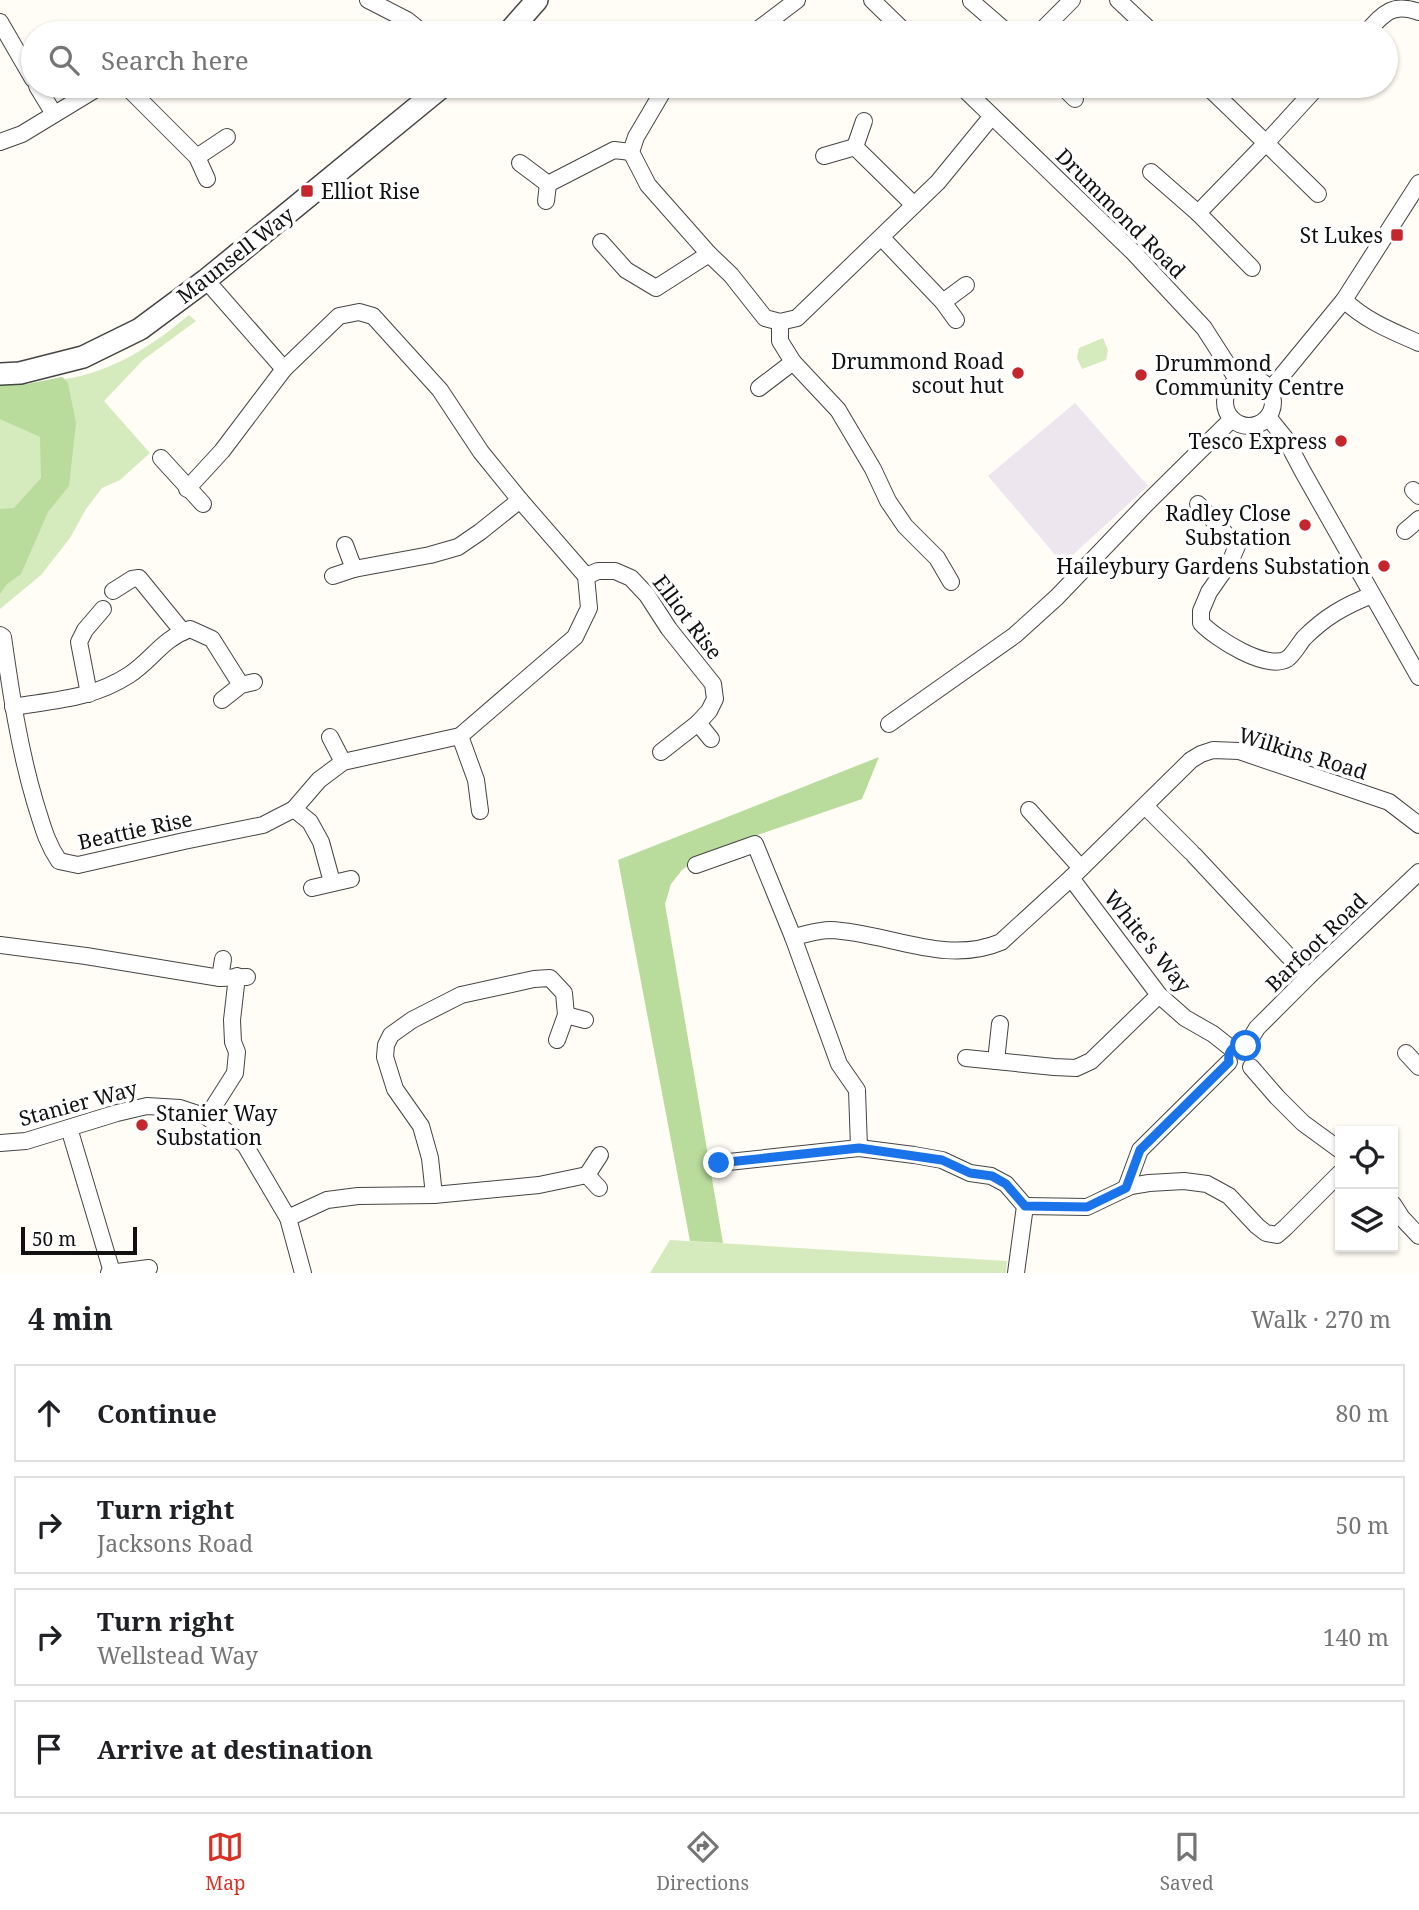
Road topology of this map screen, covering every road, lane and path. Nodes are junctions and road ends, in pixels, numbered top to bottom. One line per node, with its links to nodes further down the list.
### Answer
1 (368, 0): 8 (street)
2 (537, 0): 11 (street)
3 (797, 0): 12 (street)
4 (872, 0): 13 (street)
5 (1072, 0): 15 (street)
6 (1118, 0): 16 (street)
7 (970, 2): 14 (street)
8 (392, 5): 10 (street)
9 (1419, 12): 17 (street)
10 (408, 21)
11 (519, 21)
12 (769, 21)
13 (894, 21)
14 (993, 21)
15 (1051, 21)
16 (1140, 21)
17 (1377, 21)
18 (0, 22): 19 (street)
19 (21, 58)
20 (44, 98): 28 (street)
21 (81, 98): 28 (street)
22 (138, 98): 37 (street)
23 (428, 98): 49 (street, Maunsell Way)
24 (659, 98): 35 (street)
25 (973, 98): 29 (street, Drummond Road)
26 (1219, 98): 33 (street)
27 (1307, 98): 33 (street)
28 (54, 114): 32 (street)
29 (992, 117): 43 (street); 59 (street, Drummond Road)
30 (864, 121): 34 (street)
31 (227, 137): 37 (street)
32 (0, 142)
33 (1266, 143): 42 (street); 44 (street)
34 (855, 147): 36 (street); 43 (street)
35 (631, 152): 38 (street); 47 (street)
36 (824, 156)
37 (197, 157): 40 (street)
38 (520, 163)
39 (1151, 172): 44 (street)
40 (208, 179)
41 (1419, 183): 51 (street)
42 (1318, 194)
43 (914, 205): 45 (street)
44 (1198, 213): 48 (street)
45 (882, 238): 52 (street); 54 (street)
46 (601, 242): 47 (street)
47 (709, 254): 54 (street)
48 (1252, 268)
49 (205, 280): 57 (street); 58 (street, Maunsell Way)
50 (966, 285): 52 (street)
51 (1344, 300): 55 (street); 61 (street)
52 (943, 302): 53 (street)
53 (956, 320)
54 (780, 322): 56 (street)
55 (1419, 343)
56 (793, 362): 60 (street); 75 (street)
57 (284, 369): 65 (street); 66 (street)
58 (0, 374)
59 (1238, 381): 61 (street); 63 (street)
60 (759, 388)
61 (1270, 390): 62 (street)
62 (1268, 417): 63 (street); 77 (street)
63 (1232, 419): 86 (street)
64 (161, 458): 65 (street)
65 (187, 489): 67 (street)
66 (520, 500): 72 (street); 74 (street)
67 (203, 504)
68 (1198, 504): 77 (street)
69 (1419, 519): 70 (street)
70 (1405, 531)
71 (345, 545): 72 (street)
72 (354, 569): 73 (street)
73 (333, 576)
74 (586, 576): 85 (street, Elliot Rise); 87 (street)
75 (951, 582)
76 (113, 591): 79 (street)
77 (1372, 595): 81 (street)
78 (103, 609): 82 (street)
79 (184, 632): 82 (street); 83 (street)
80 (0, 635): 84 (street, Beattie Rise)
81 (1418, 672)
82 (89, 694): 84 (street)
83 (222, 700)
84 (13, 707): 93 (street, Beattie Rise)
85 (698, 723): 89 (street); 90 (street, Elliot Rise)
86 (888, 724)
87 (460, 736): 91 (street, Beattie Rise); 95 (street)
88 (330, 737): 91 (street)
89 (711, 739)
90 (661, 752)
91 (342, 762): 93 (street, Beattie Rise)
92 (1144, 806): 96 (street, Wilkins Road); 98 (street, Wilkins Road); 106 (street)
93 (294, 809): 101 (street)
94 (1029, 810): 98 (street, White's Way)
95 (480, 811)
96 (1419, 825)
97 (696, 865): 103 (street)
98 (1076, 873): 103 (street, Wilkins Road); 108 (street, White's Way)
99 (1417, 878): 106 (street, Barfoot Road)
100 (351, 879): 101 (street)
101 (332, 882): 102 (street)
102 (312, 888)
103 (793, 937): 123 (street)
104 (0, 945): 107 (street)
105 (223, 960): 107 (street)
106 (1308, 976): 113 (street, Barfoot Road)
107 (235, 977): 119 (street)
108 (1159, 995): 113 (street, White's Way); 116 (street)
109 (566, 1015): 110 (street); 112 (street); 130 (street)
110 (585, 1020)
111 (1000, 1024): 116 (street)
112 (557, 1040)
113 (1236, 1052): 117 (street); 117 (street, White's Way); 129 (street, Barfoot Road)
114 (1406, 1053): 118 (street)
115 (966, 1058): 116 (street)
116 (996, 1061)
117 (1251, 1067): 122 (street)
118 (1419, 1067)
119 (207, 1117): 120 (street, Stanier Way); 133 (street, Stanier Way)
120 (69, 1128): 121 (street, Stanier Way); 136 (street)
121 (0, 1143)
122 (1335, 1146)
123 (859, 1148): 125 (street); 131 (street)
124 (600, 1155): 126 (street)
125 (719, 1163)
126 (587, 1175): 128 (street); 130 (street)
127 (1335, 1178): 129 (street)
128 (599, 1188)
129 (1126, 1188): 131 (street)
130 (433, 1195): 133 (street)
131 (1025, 1206): 138 (street)
132 (1398, 1212): 134 (street)
133 (288, 1218): 137 (street, Stanier Way)
134 (1419, 1236)
135 (149, 1268): 136 (street)
136 (111, 1272)
137 (303, 1273)
138 (1016, 1273)

